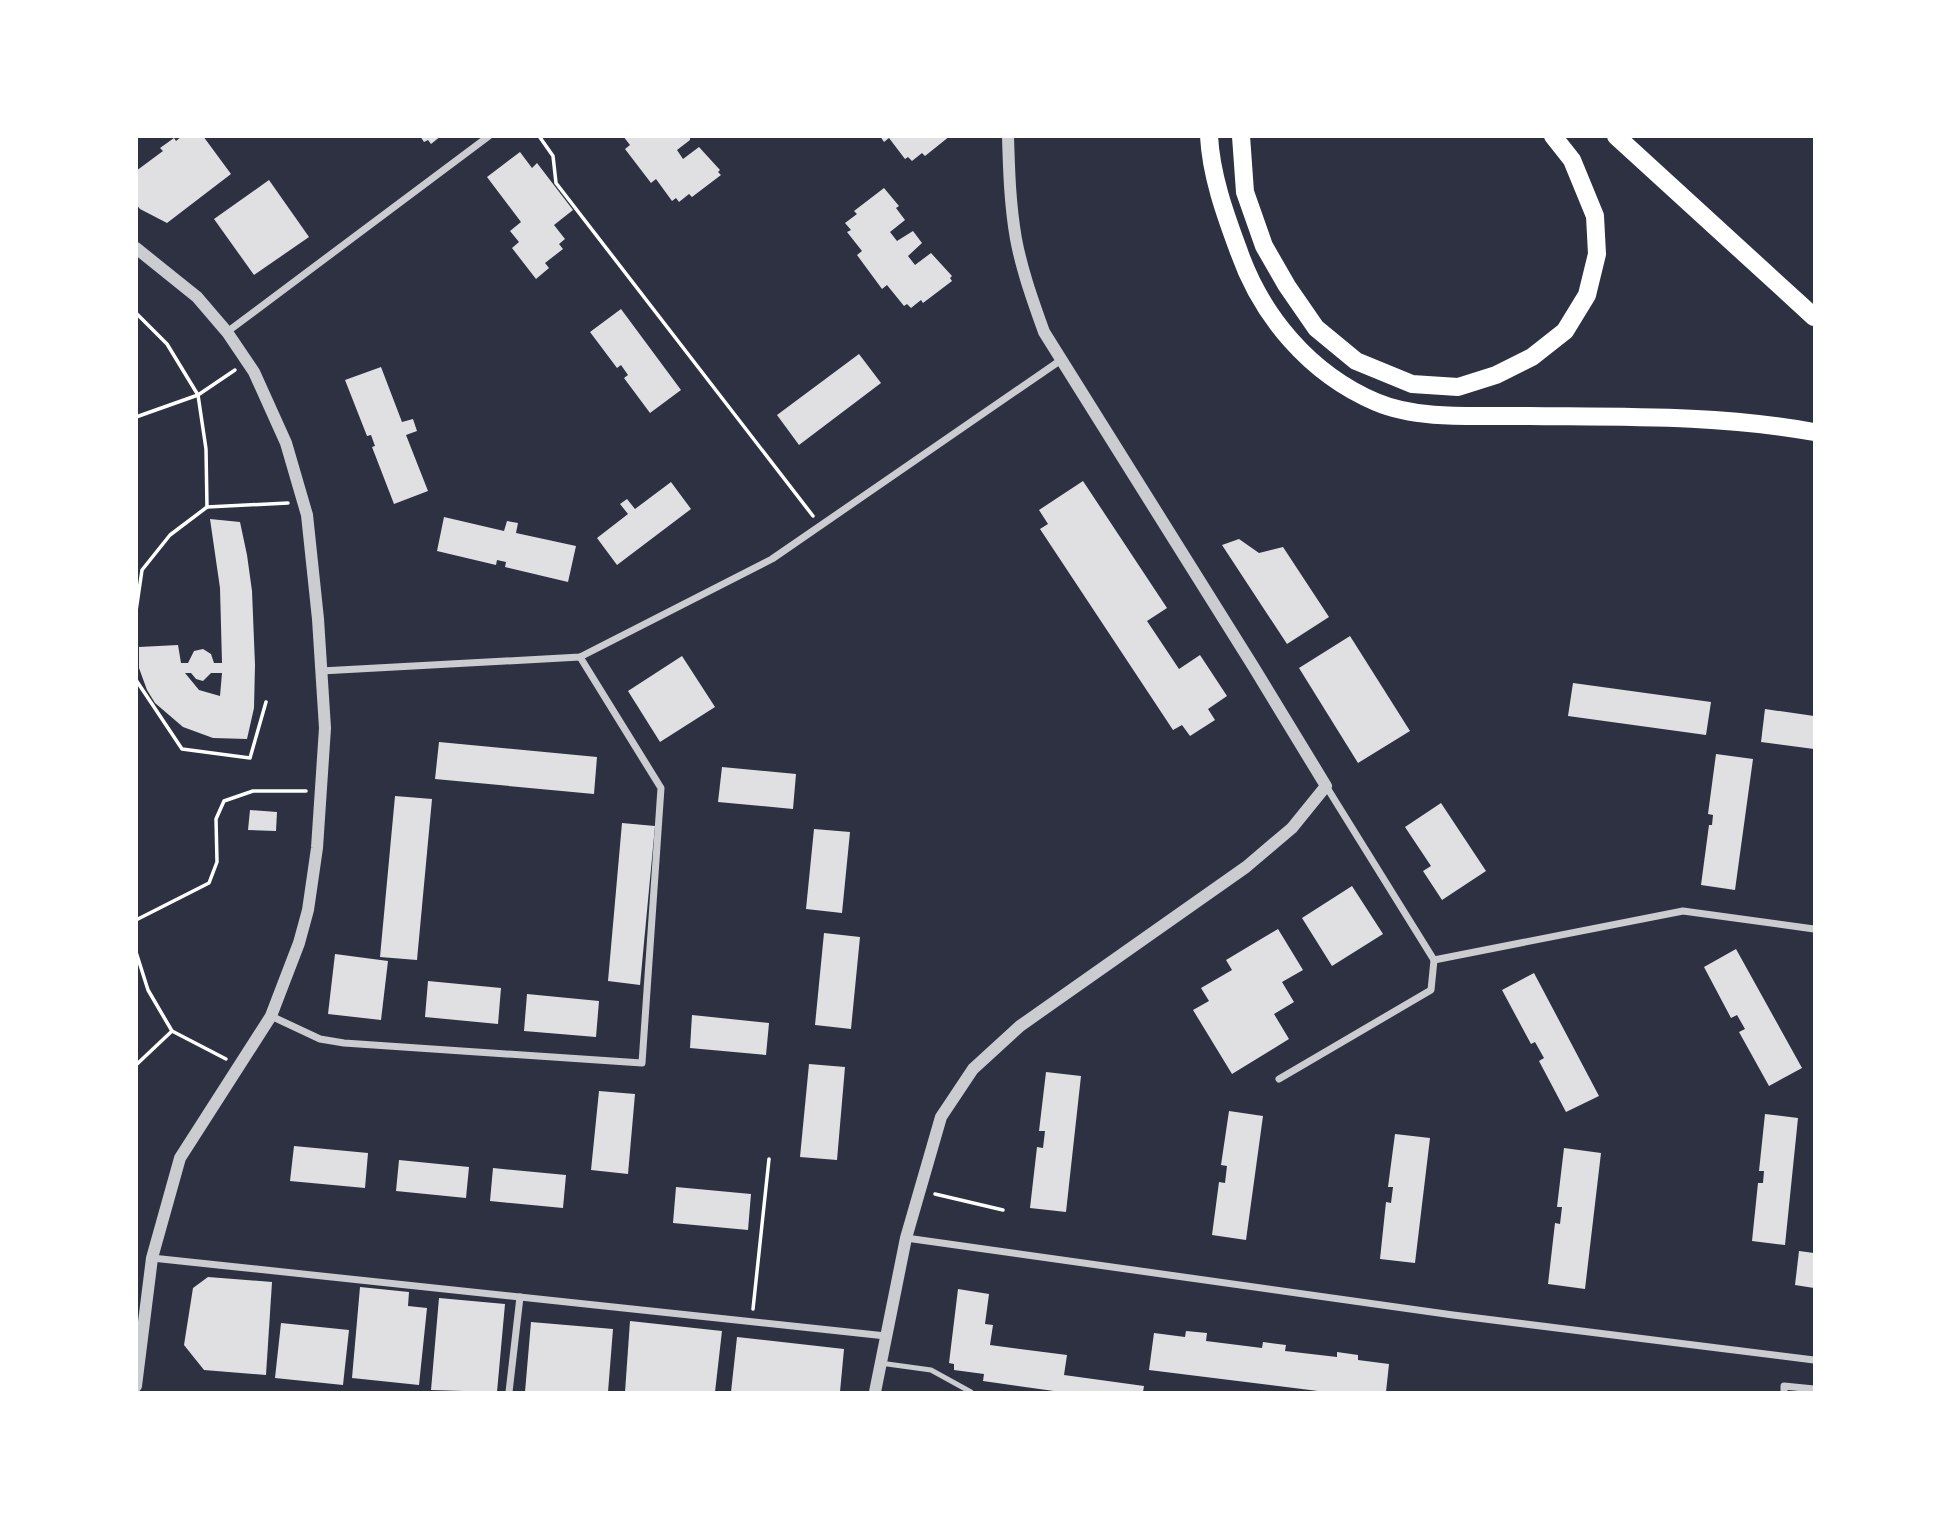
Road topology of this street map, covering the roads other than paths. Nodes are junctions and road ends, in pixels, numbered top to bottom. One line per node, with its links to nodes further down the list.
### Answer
1 (489, 136): 9 (street)
2 (1008, 136): 10 (street)
3 (1209, 136): 11 (highway)
4 (1241, 136): 5 (highway)
5 (1553, 136)
6 (1616, 136): 8 (highway)
7 (136, 248): 9 (street)
8 (1815, 317)
9 (227, 332): 13 (street)
10 (1061, 360): 12 (street); 14 (street)
11 (1815, 432)
12 (580, 657): 13 (street); 17 (street)
13 (321, 671): 17 (street)
14 (1326, 786): 16 (street); 19 (street)
15 (1815, 929): 16 (street)
16 (1434, 960): 18 (street)
17 (271, 1016): 20 (street)
18 (1279, 1079)
19 (906, 1238): 22 (street); 23 (street)
20 (152, 1258): 21 (street); 25 (street)
21 (520, 1297): 22 (street); 27 (street)
22 (886, 1336): 24 (street)
23 (1815, 1360)
24 (880, 1363): 28 (street); 29 (lane)
25 (136, 1386)
26 (1815, 1389): 30 (street)
27 (509, 1392)
28 (875, 1392)
29 (971, 1392)
30 (1784, 1392)

